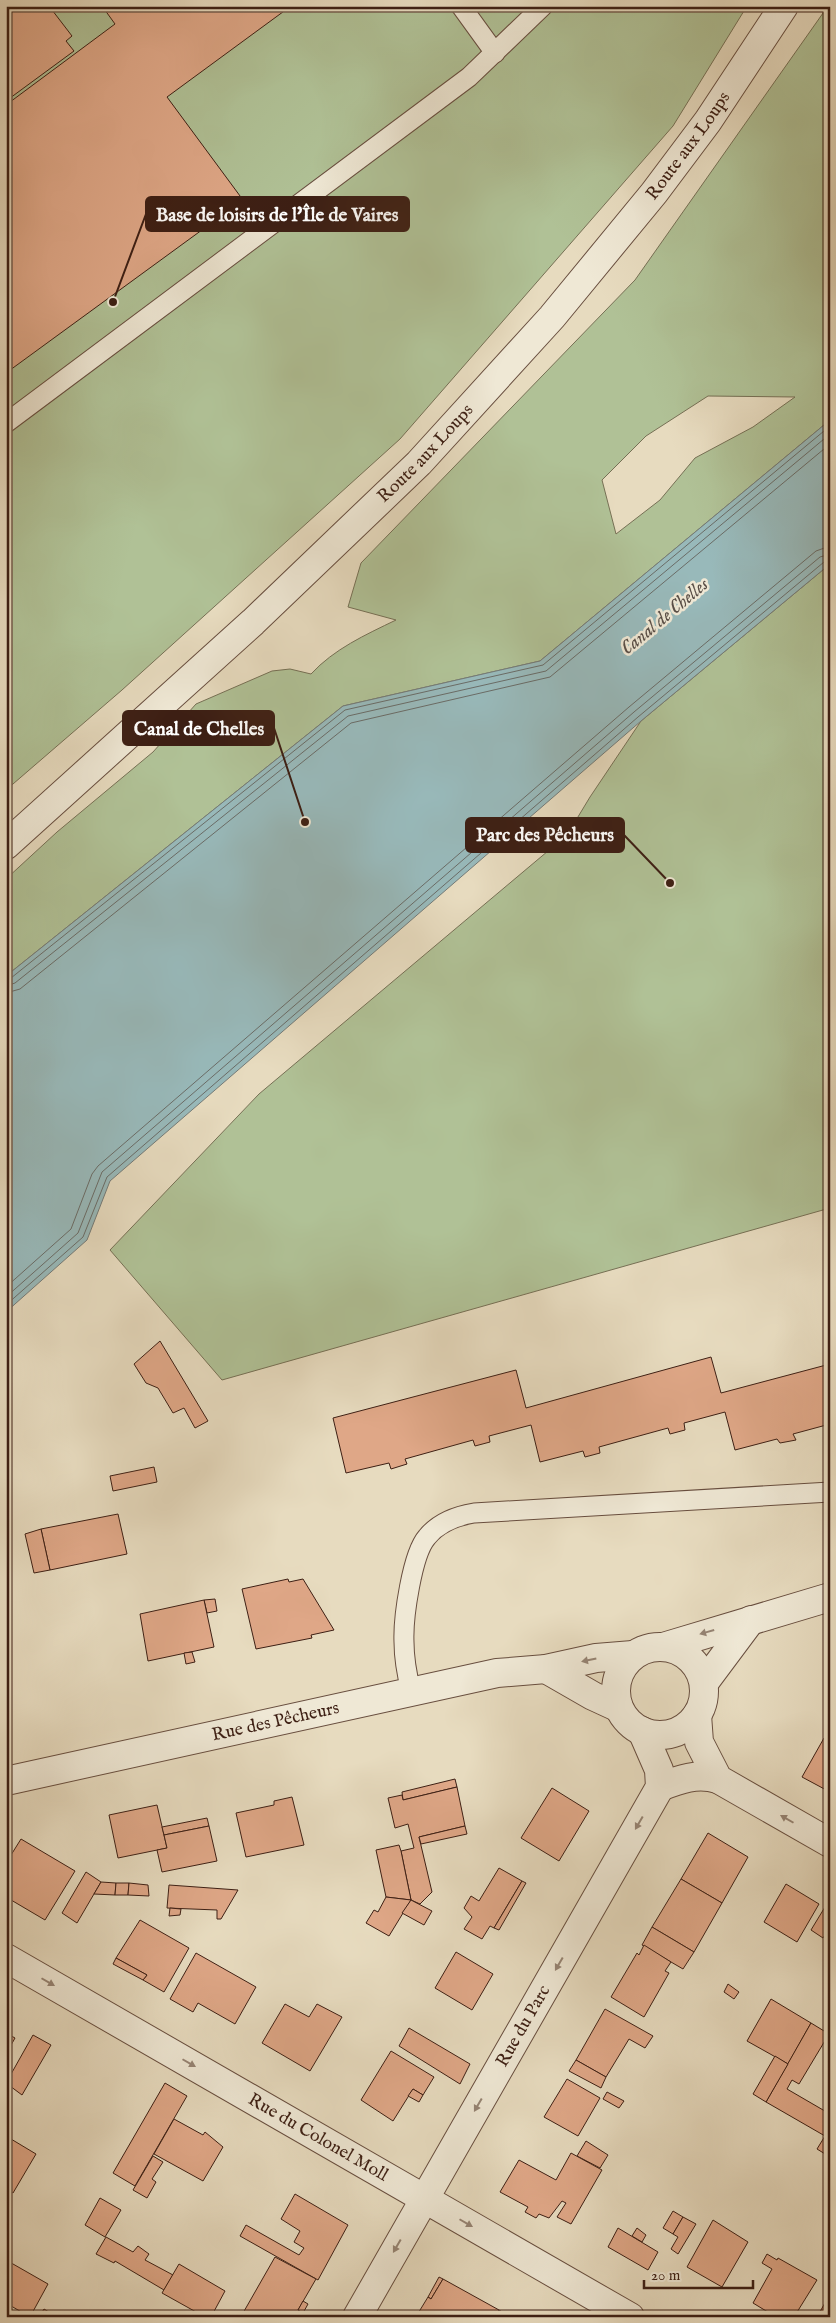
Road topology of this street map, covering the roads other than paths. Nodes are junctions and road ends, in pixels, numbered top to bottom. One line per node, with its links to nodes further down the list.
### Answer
1 (461, 6): 4 (lane)
2 (542, 6): 4 (lane)
3 (784, 6): 6 (street, Route aux Loups)
4 (495, 54): 5 (lane)
5 (6, 423)
6 (6, 846)
7 (830, 1492): 14 (lane)
8 (830, 1597): 9 (street)
9 (751, 1620): 10 (street, one-way to 10); 13 (street)
10 (663, 1647): 11 (street); 13 (street)
11 (633, 1655): 12 (street, Rue des Pêcheurs, one-way to 12); 15 (street)
12 (546, 1669): 14 (street, Rue des Pêcheurs); 15 (street)
13 (704, 1683): 16 (street)
14 (411, 1691): 19 (street, Rue des Pêcheurs)
15 (619, 1708): 17 (street)
16 (697, 1715): 17 (street); 18 (street)
17 (642, 1731): 20 (street)
18 (718, 1779): 20 (street); 21 (street, one-way to 18)
19 (6, 1781)
20 (660, 1787): 23 (street, Rue du Parc, one-way to 23)
21 (830, 1843)
22 (6, 1958): 23 (street, Rue du Colonel Moll, one-way to 23)
23 (424, 2199): 24 (street, Rue du Parc, one-way to 24); 25 (street, Rue du Colonel Moll, one-way to 25)
24 (357, 2317)
25 (630, 2317)

